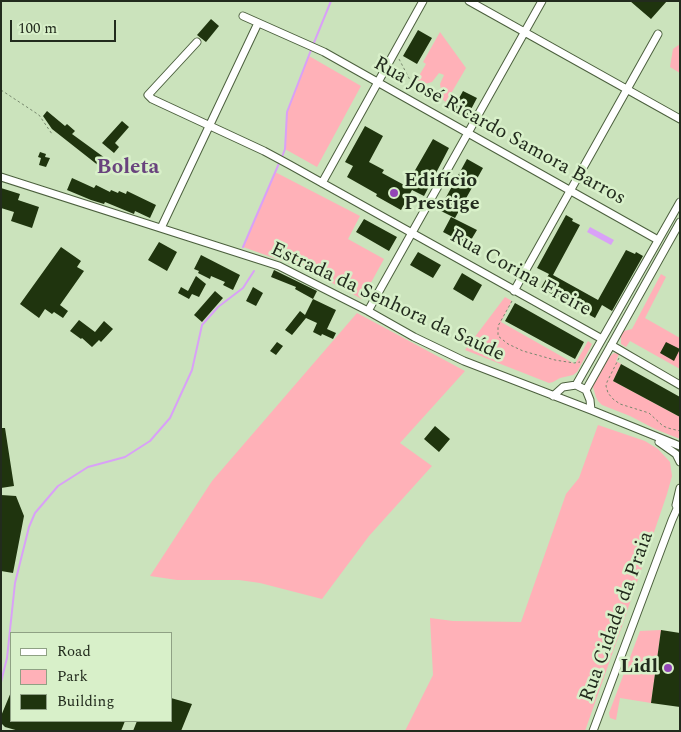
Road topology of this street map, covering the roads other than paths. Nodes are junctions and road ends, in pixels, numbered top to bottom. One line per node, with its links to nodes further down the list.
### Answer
1 (423, 1): 9 (street)
2 (469, 1): 6 (street)
3 (542, 1): 6 (street)
4 (243, 16): 5 (street, Rua José Ricardo Samora Barros)
5 (258, 22): 9 (street, Rua José Ricardo Samora Barros); 12 (street)
6 (524, 32): 10 (street); 13 (street)
7 (658, 34): 10 (street)
8 (196, 42): 12 (street, Rua Corina Freire)
9 (378, 82): 13 (street, Rua José Ricardo Samora Barros); 15 (street)
10 (627, 90): 11 (street); 16 (street)
11 (680, 118)
12 (209, 126): 15 (street, Rua Corina Freire); 19 (street)
13 (468, 134): 16 (street, Rua José Ricardo Samora Barros); 20 (street)
14 (1, 177): 19 (street, Estrada da Senhora da Saúde)
15 (322, 183): 20 (street, Rua Corina Freire)
16 (570, 191): 21 (street, Rua José Ricardo Samora Barros); 22 (street)
17 (680, 202): 21 (street)
18 (680, 222): 25 (street)
19 (161, 228): 23 (street, Estrada da Senhora da Saúde)
20 (412, 233): 22 (street, Rua Corina Freire); 23 (street)
21 (658, 240): 24 (street)
22 (514, 290): 24 (street, Rua Corina Freire)
23 (368, 311): 29 (street, Estrada da Senhora da Saúde)
24 (602, 339): 26 (street)
25 (611, 345): 27 (street); 28 (street)
26 (576, 385): 28 (street); 29 (street)
27 (680, 385)
28 (586, 390): 30 (street)
29 (553, 396): 30 (street, Estrada da Senhora da Saúde)
30 (591, 410): 31 (street, Estrada da Senhora da Saúde)
31 (642, 431): 32 (street); 33 (street)
32 (680, 446)
33 (680, 462)
34 (680, 488): 36 (street)
35 (680, 502): 36 (street)
36 (672, 520): 37 (street, Rua Cidade da Praia)
37 (594, 729)

